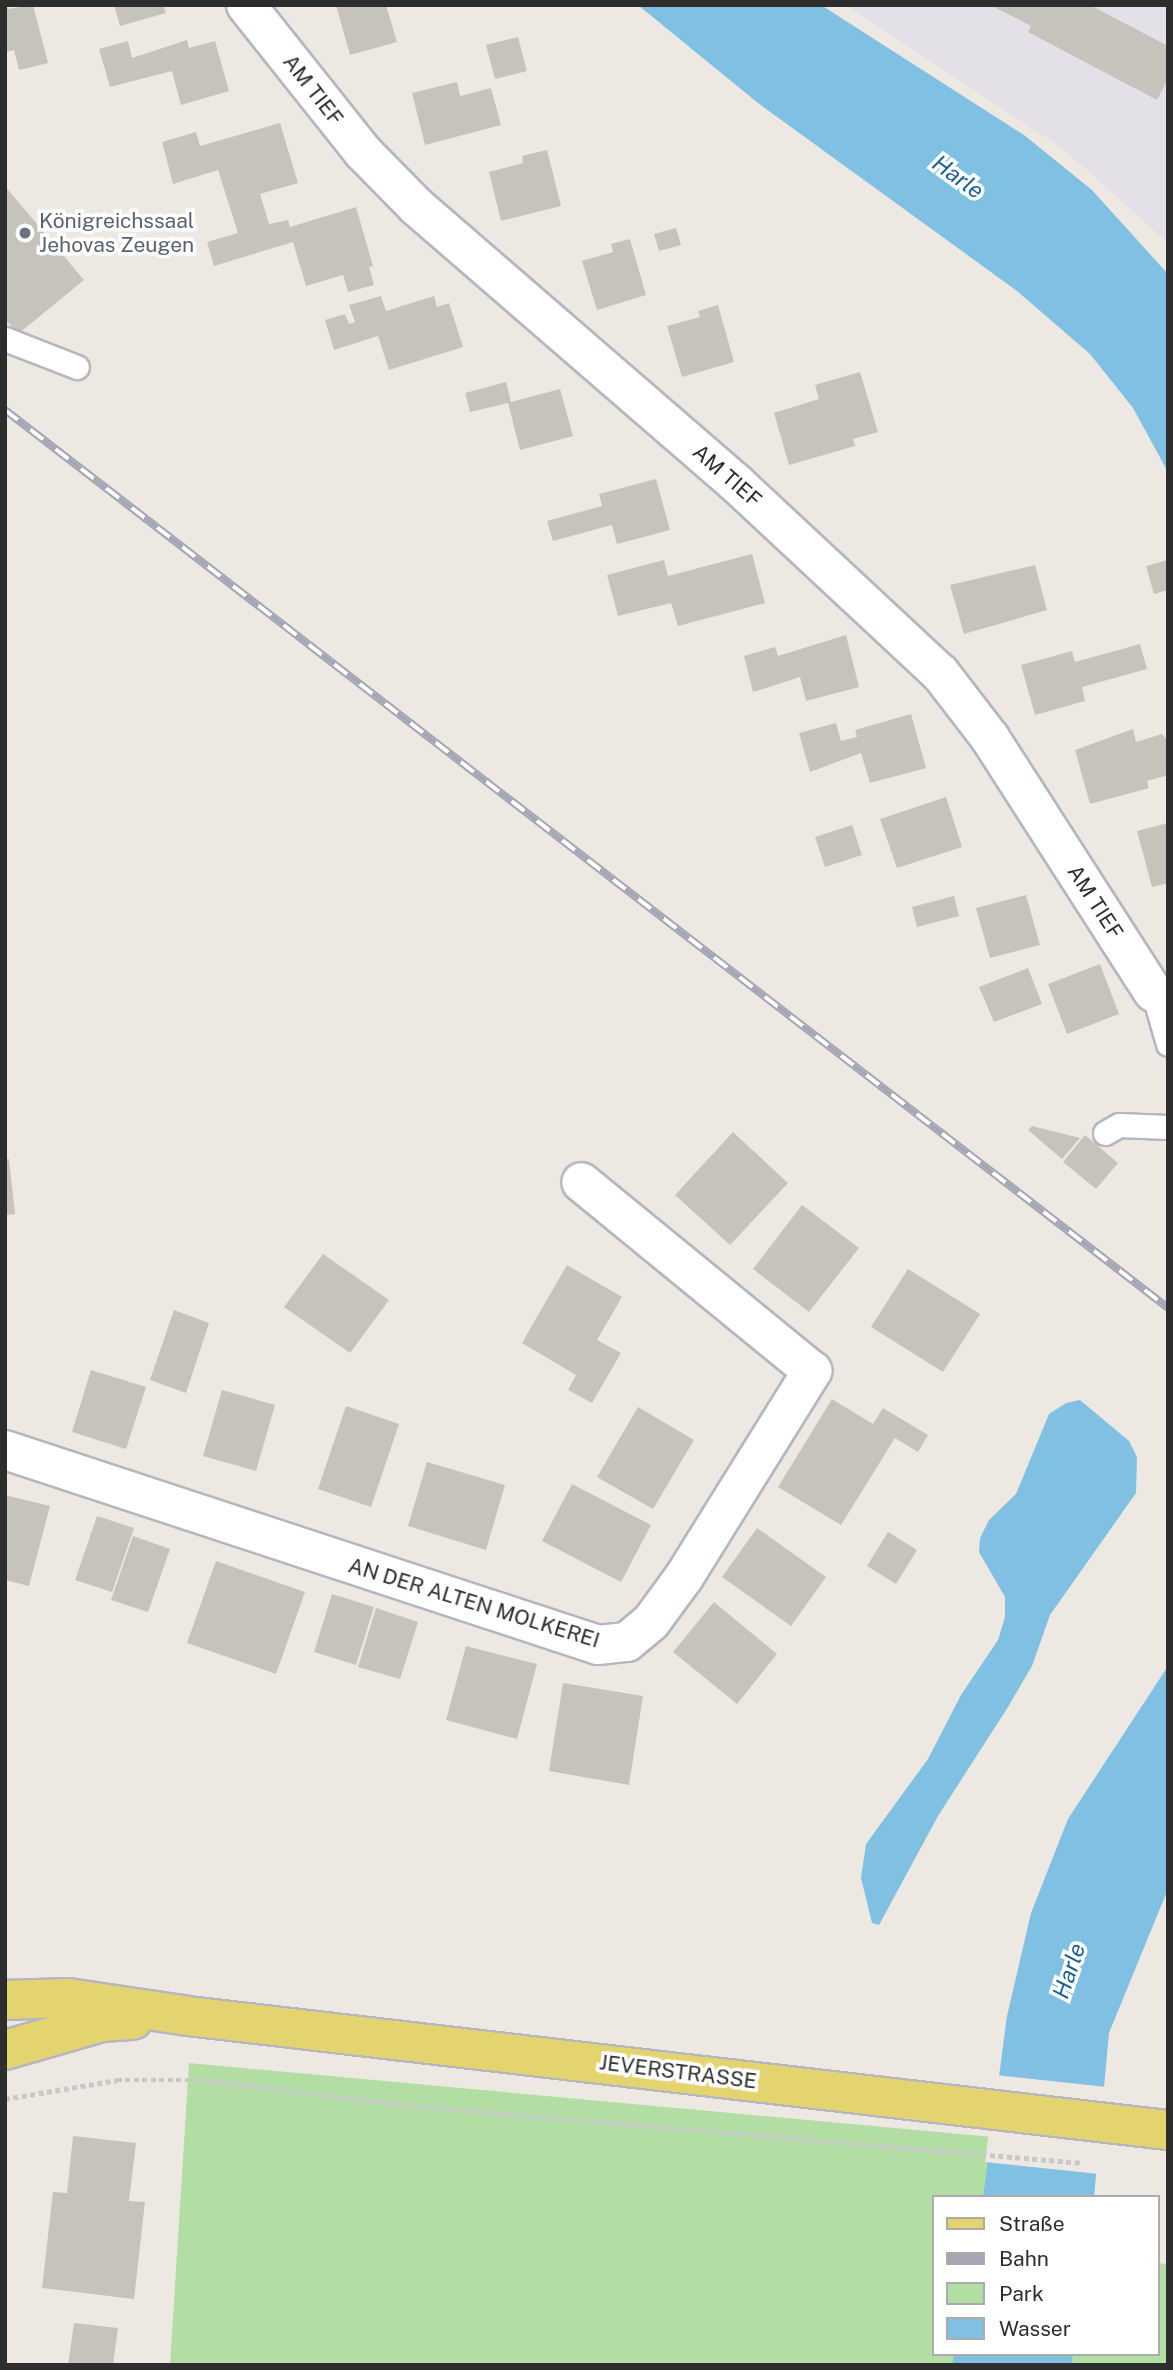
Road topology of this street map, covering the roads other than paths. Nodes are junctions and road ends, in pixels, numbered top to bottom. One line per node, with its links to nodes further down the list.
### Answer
1 (246, 5): 4 (street, AM TIEF)
2 (5, 339): 3 (lane)
3 (78, 367)
4 (1153, 992): 5 (lane)
5 (1168, 1044)
6 (1168, 1128): 7 (lane)
7 (1105, 1133)
8 (581, 1182): 9 (street, AN DER ALTEN MOLKEREI)
9 (5, 1450)
10 (5, 2000): 11 (main road, JEVERSTRASSE)
11 (188, 2016): 12 (main road, JEVERSTRASSE); 13 (main road, JEVERSTRASSE)
12 (5, 2050)
13 (1168, 2130)

